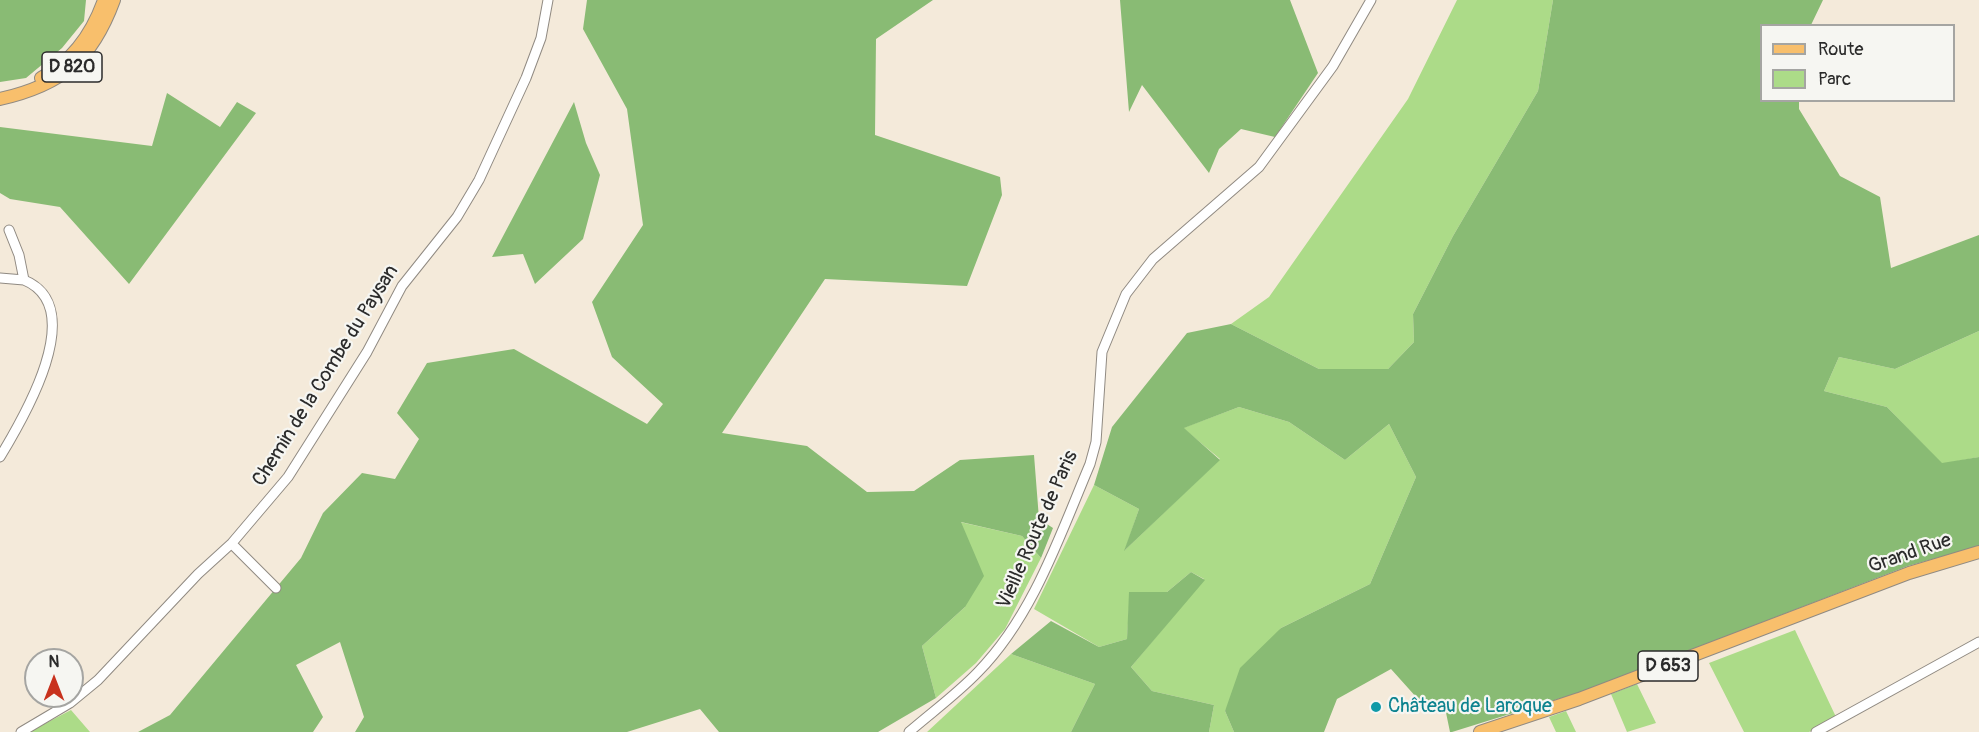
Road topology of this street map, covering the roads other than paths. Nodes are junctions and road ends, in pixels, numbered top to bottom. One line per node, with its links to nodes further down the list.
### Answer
1 (104, 0): 5 (main road, D 820)
2 (114, 0): 6 (main road, D 820)
3 (548, 0): 11 (street, Chemin de la Combe du Paysan)
4 (1371, 0): 16 (street, Vieille Route de Paris)
5 (0, 92)
6 (0, 99)
7 (9, 230): 9 (street)
8 (0, 278): 9 (street)
9 (24, 280): 10 (street)
10 (0, 457)
11 (232, 544): 13 (street); 15 (street, Chemin de la Combe du Paysan)
12 (1979, 552): 17 (main road, Grand Rue / D 653)
13 (276, 588)
14 (1979, 642): 18 (street)
15 (21, 732)
16 (909, 732)
17 (1480, 732)
18 (1816, 732)

